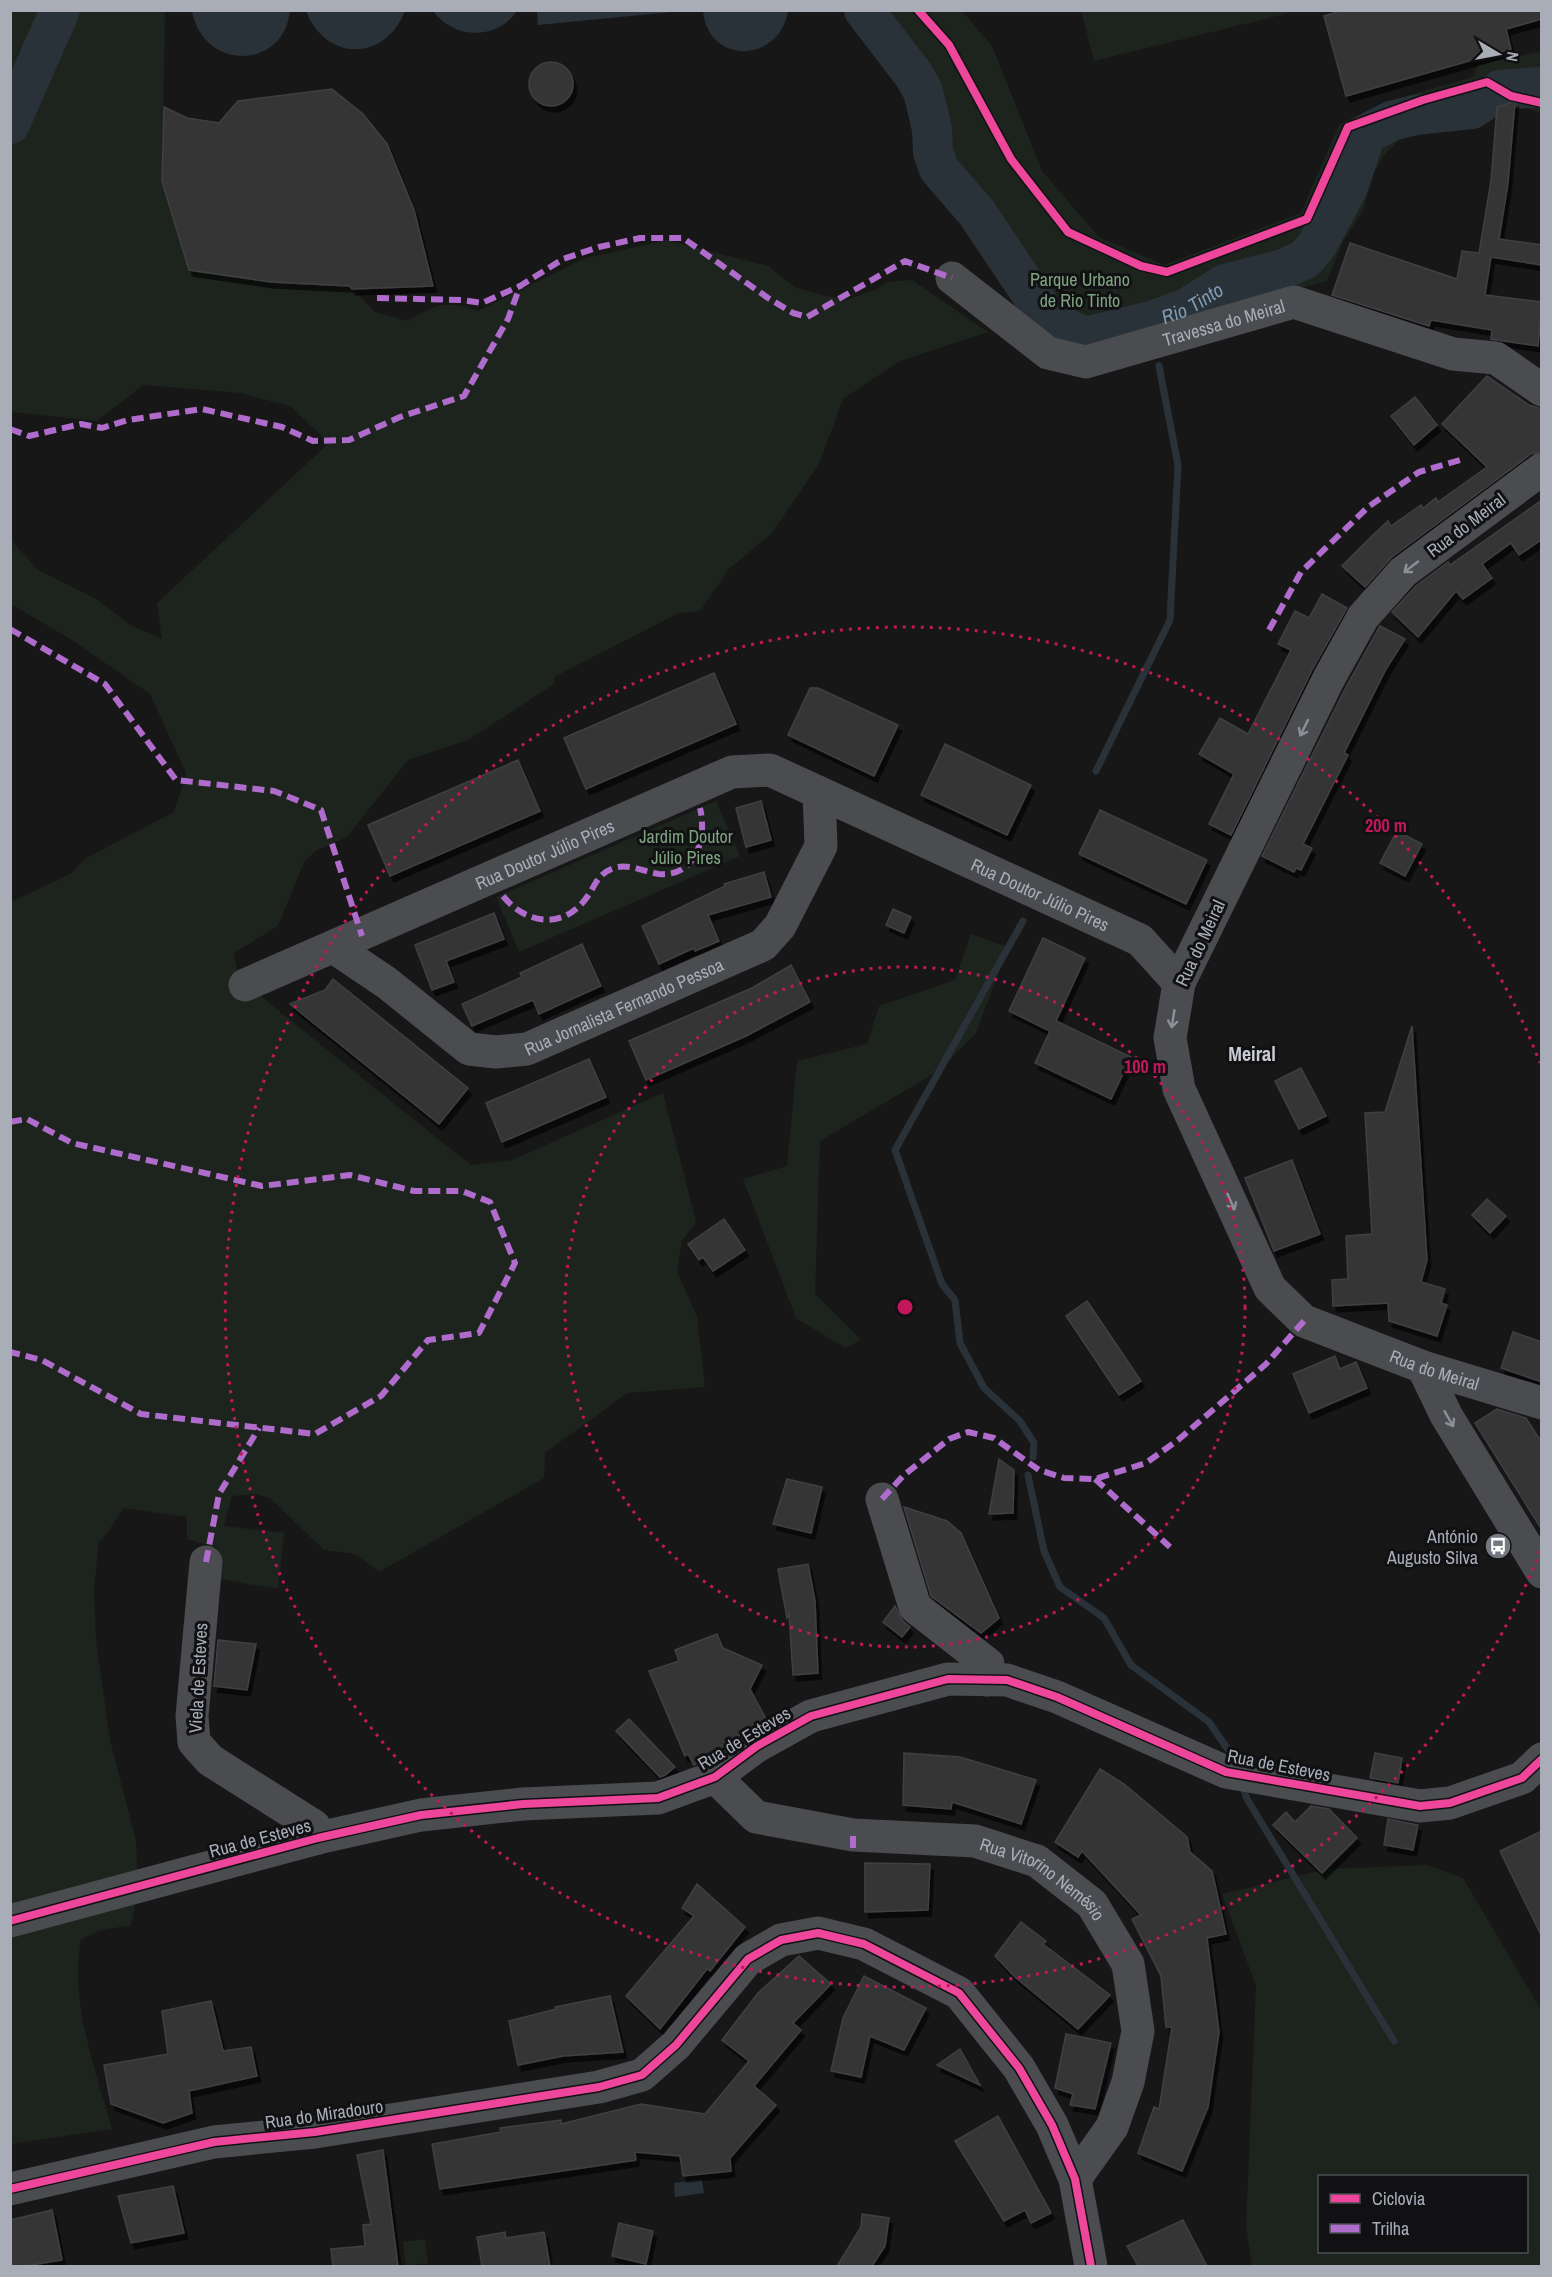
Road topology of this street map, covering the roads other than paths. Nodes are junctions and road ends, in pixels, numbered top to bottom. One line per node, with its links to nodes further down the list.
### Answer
1 (952, 278): 2 (street, Travessa do Meiral)
2 (1542, 390)
3 (1542, 469): 8 (street, Rua do Meiral, one-way to 8)
4 (819, 793): 5 (street, Rua Doutor Júlio Pires); 6 (street, Rua Jornalista Fernando Pessoa); 7 (street, Rua Doutor Júlio Pires)
5 (873, 818): 6 (street); 9 (street, Rua Doutor Júlio Pires)
6 (821, 846): 12 (street, Rua Jornalista Fernando Pessoa)
7 (384, 926): 10 (street, Rua Doutor Júlio Pires); 12 (street)
8 (1201, 938): 9 (street, Rua Doutor Júlio Pires); 11 (street, Rua do Meiral)
9 (1140, 940): 11 (street, Rua Doutor Júlio Pires)
10 (335, 948): 12 (street, Rua Jornalista Fernando Pessoa); 13 (street, Rua Doutor Júlio Pires)
11 (1179, 982): 14 (street, Rua do Meiral, one-way to 14)
12 (387, 983)
13 (244, 985)
14 (1423, 1366): 15 (street, Rua do Meiral); 18 (street, one-way to 18)
15 (1542, 1403)
16 (882, 1499): 19 (street)
17 (206, 1562): 22 (street, Viela de Esteves)
18 (1542, 1572)
19 (987, 1680): 20 (street, Rua de Esteves); 21 (street, Rua de Esteves)
20 (1542, 1759)
21 (715, 1776): 22 (street, Rua de Esteves); 24 (street, Rua Vitorino Nemésio)
22 (318, 1838): 23 (street, Rua de Esteves)
23 (10, 1921)
24 (1075, 2179): 25 (street, Rua do Miradouro); 26 (street)
25 (10, 2189)
26 (1091, 2266)

